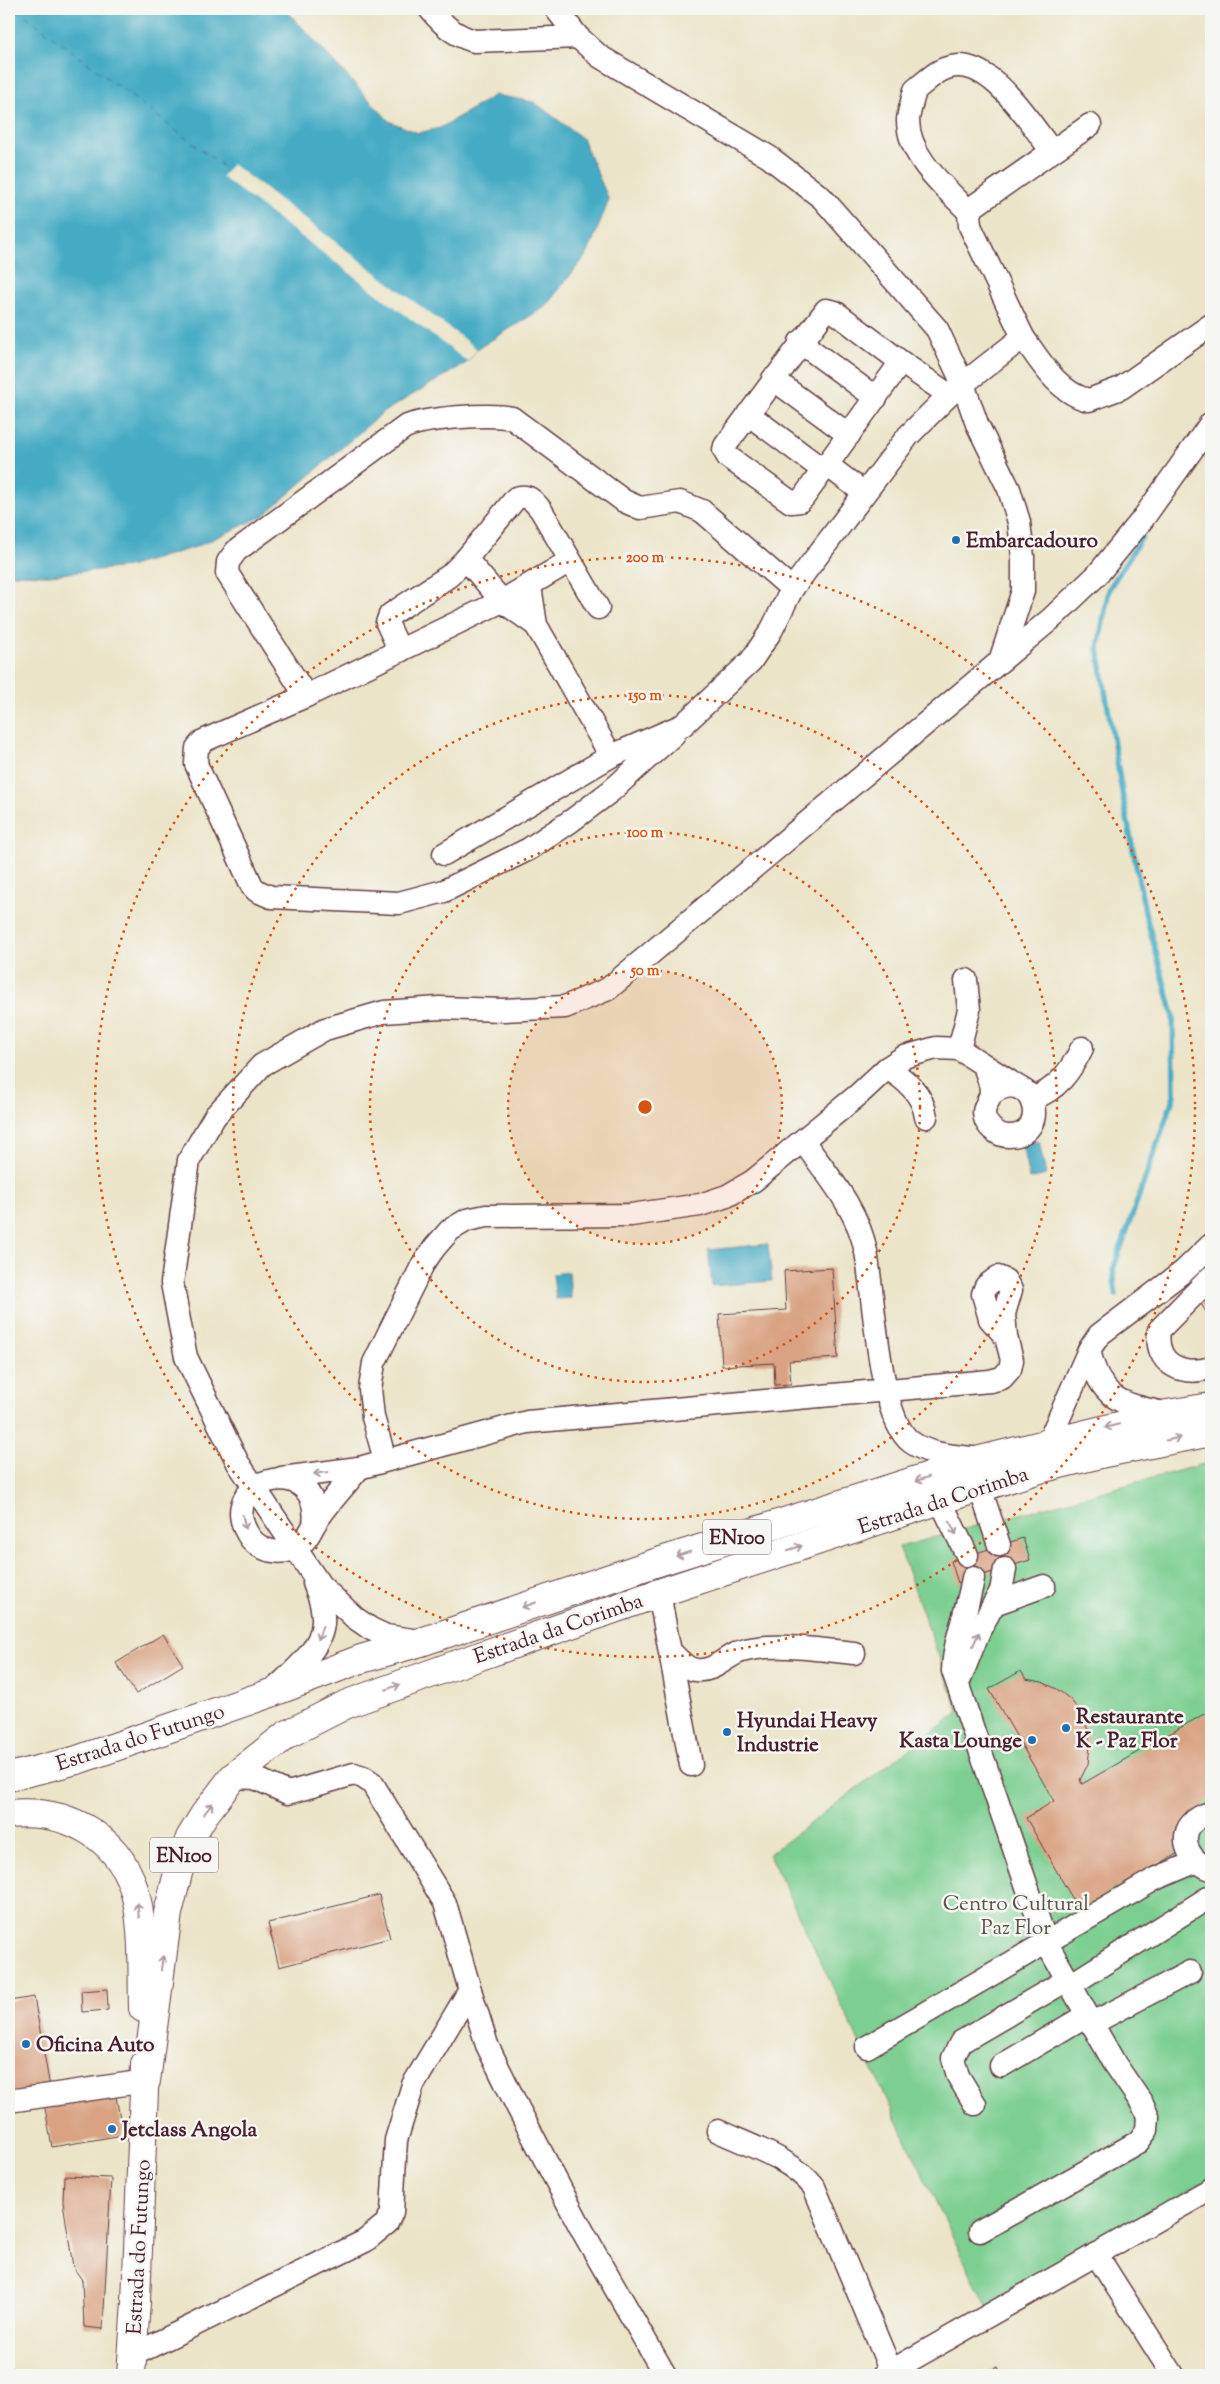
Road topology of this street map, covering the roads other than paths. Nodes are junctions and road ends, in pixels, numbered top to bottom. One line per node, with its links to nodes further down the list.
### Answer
1 (430, 9): 3 (street)
2 (556, 9): 3 (street)
3 (578, 37): 12 (street)
4 (1090, 125): 5 (street)
5 (1052, 151): 6 (street); 6 (street)
6 (969, 212): 8 (street)
7 (1211, 325): 8 (street)
8 (1023, 336): 12 (street)
9 (800, 342): 10 (street); 11 (street); 13 (street)
10 (902, 362): 12 (street); 13 (street)
11 (773, 379): 14 (street); 16 (street)
12 (956, 389): 18 (street); 27 (street)
13 (876, 398): 16 (street)
14 (748, 414): 17 (street); 17 (street)
15 (1211, 423): 27 (street)
16 (848, 435): 17 (street)
17 (823, 469): 18 (street)
18 (860, 497): 22 (street)
19 (466, 559): 20 (street); 23 (street); 26 (street)
20 (570, 561): 21 (street); 24 (street)
21 (530, 586): 23 (street); 25 (street)
22 (792, 588): 28 (street); 29 (street)
23 (502, 601): 25 (street); 26 (street)
24 (598, 608)
25 (536, 625): 30 (street)
26 (400, 651): 28 (street)
27 (1000, 661): 55 (street)
28 (306, 696): 29 (street)
29 (684, 725): 30 (street)
30 (611, 756): 31 (street)
31 (444, 854)
32 (966, 980): 34 (street)
33 (1082, 1048): 38 (street)
34 (959, 1049): 35 (street); 36 (street)
35 (984, 1066): 37 (street); 38 (street)
36 (887, 1068): 39 (street); 40 (street)
37 (991, 1094): 38 (street); 38 (street)
38 (1029, 1096)
39 (926, 1117)
40 (803, 1141): 46 (street); 51 (street)
41 (1211, 1245): 44 (street)
42 (1211, 1277): 45 (street)
43 (1006, 1337): 46 (street)
44 (1089, 1350): 48 (street); 50 (street)
45 (1211, 1368)
46 (885, 1390): 51 (street); 52 (street)
47 (1211, 1407): 48 (main road, Estrada da Corimba / EN100)
48 (1167, 1414): 50 (main road, Estrada da Corimba / EN100, one-way to 50)
49 (1211, 1432): 56 (main road, Estrada da Corimba / EN100, one-way to 49)
50 (1049, 1441): 52 (main road, Estrada da Corimba / EN100)
51 (385, 1460): 53 (street)
52 (980, 1460): 68 (main road, Estrada da Corimba / EN100, one-way to 68)
53 (359, 1468): 54 (street, one-way to 54); 58 (street)
54 (282, 1478): 55 (street); 58 (street)
55 (253, 1488): 60 (street); 60 (street, one-way to 60)
56 (980, 1488): 57 (main road, Estrada da Corimba / EN100); 59 (street)
57 (940, 1500): 61 (street, one-way to 61); 66 (main road, Estrada da Corimba / EN100, one-way to 57)
58 (314, 1525): 60 (street)
59 (999, 1545)
60 (295, 1548): 63 (street)
61 (967, 1555)
62 (1005, 1569): 67 (street)
63 (310, 1570): 68 (street); 72 (street, one-way to 72)
64 (973, 1578): 71 (street)
65 (1044, 1586): 67 (street)
66 (659, 1593): 69 (street); 75 (main road, Estrada da Corimba / EN100, one-way to 66)
67 (994, 1604): 71 (street, one-way to 67)
68 (421, 1642): 72 (main road, Estrada da Corimba / EN100)
69 (671, 1652): 70 (street); 73 (street)
70 (854, 1653)
71 (958, 1684): 80 (street)
72 (271, 1693): 74 (main road, Estrada do Futungo / EN100)
73 (690, 1765)
74 (9, 1777)
75 (233, 1777): 83 (street); 87 (main road, Estrada da Corimba / EN100, one-way to 75)
76 (1211, 1813): 78 (street)
77 (9, 1814): 87 (main road, Estrada do Futungo, one-way to 77)
78 (1206, 1867): 79 (street); 80 (street)
79 (1210, 1905): 82 (street)
80 (1046, 1942): 82 (street); 85 (street)
81 (1190, 1972): 84 (street)
82 (1068, 1982): 84 (street); 89 (street)
83 (470, 1990): 94 (street); 96 (street)
84 (1089, 2019): 86 (street); 92 (street)
85 (867, 2047)
86 (1001, 2066)
87 (146, 2081): 88 (street); 94 (main road, Estrada do Futungo / EN100)
88 (9, 2101)
89 (975, 2104)
90 (718, 2131): 95 (street)
91 (1211, 2189): 93 (street)
92 (980, 2231)
93 (1096, 2254): 95 (street); 97 (street)
94 (131, 2366)
95 (888, 2373)
96 (665, 2375)
97 (1173, 2375)

